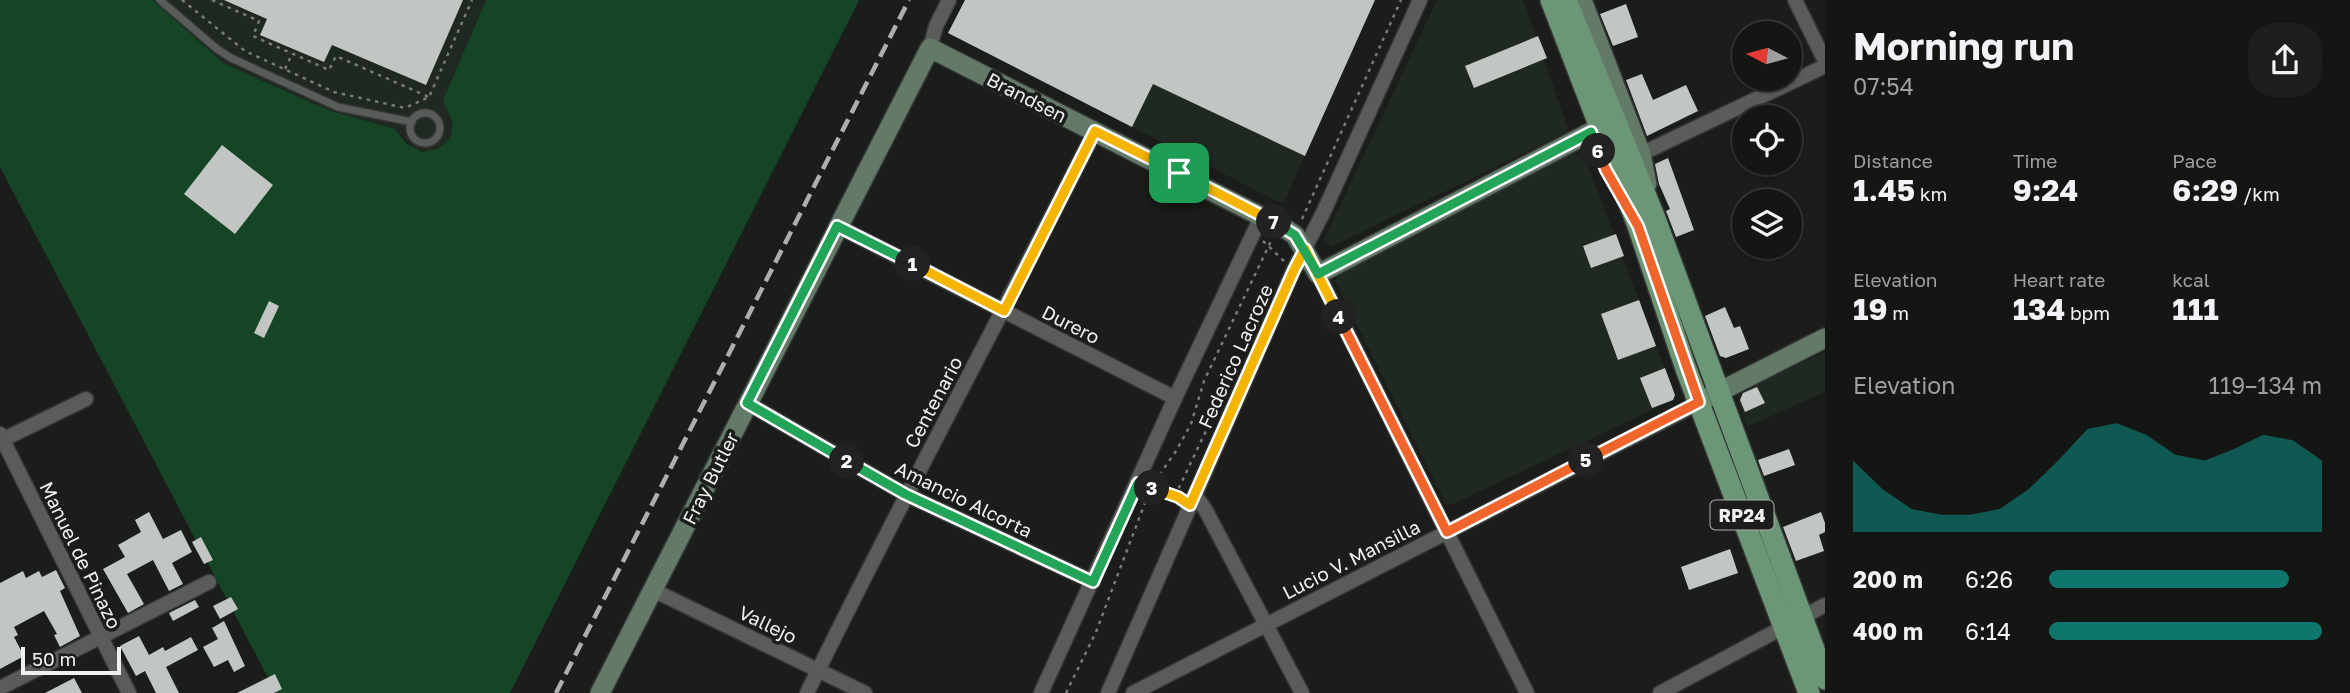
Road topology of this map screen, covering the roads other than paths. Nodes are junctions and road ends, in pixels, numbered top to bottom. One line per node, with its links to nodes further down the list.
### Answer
1 (160, 0): 11 (lane)
2 (949, 0): 9 (street, Fray Butler)
3 (1420, 0): 18 (street, Federico Lacroze)
4 (1540, 0): 13 (street)
5 (1551, 0): 15 (main road, RP24)
6 (1566, 0): 15 (main road, RP24)
7 (1582, 0): 14 (street)
8 (1795, 0): 10 (street)
9 (930, 48): 12 (street, Brandsen); 17 (street, Fray Butler)
10 (1825, 63): 14 (street)
11 (411, 122): 11 (lane)
12 (1095, 131): 16 (street, Brandsen); 20 (street, Centenario)
13 (1591, 132): 15 (street); 19 (street)
14 (1641, 154): 15 (street)
15 (1646, 221): 22 (main road, RP24)
16 (1265, 224): 18 (street, Brandsen); 23 (street, Federico Lacroze)
17 (837, 226): 20 (street, Durero); 25 (street, Fray Butler)
18 (1305, 249): 19 (street); 28 (street, Federico Lacroze)
19 (1318, 274): 29 (street)
20 (1004, 311): 23 (street, Durero); 27 (street, Centenario)
21 (1825, 338): 22 (street)
22 (1708, 397): 29 (street, Lucio V. Mansilla); 34 (main road, RP24)
23 (1175, 398): 31 (street, Federico Lacroze)
24 (86, 400): 26 (street)
25 (747, 403): 27 (street, Amancio Alcorta); 32 (street, Fray Butler)
26 (1, 438): 36 (street, Manuel de Pinazo)
27 (905, 494): 31 (street, Amancio Alcorta); 37 (street, Centenario)
28 (1192, 500): 35 (street); 45 (street, Federico Lacroze)
29 (1447, 532): 35 (street, Lucio V. Mansilla); 48 (street)
30 (209, 582): 36 (street)
31 (1093, 582): 44 (street, Federico Lacroze)
32 (653, 590): 37 (street, Vallejo); 41 (street, Fray Butler)
33 (1825, 605): 34 (street)
34 (1793, 623): 38 (main road, RP24); 49 (street); 50 (main road, RP24)
35 (1267, 624): 46 (street, Lucio V. Mansilla); 47 (street)
36 (100, 637): 39 (street); 40 (street, Manuel de Pinazo)
37 (818, 670): 42 (street, Centenario); 43 (street, Vallejo)
38 (1825, 679)
39 (0, 688)
40 (129, 693)
41 (600, 693)
42 (807, 693)
43 (866, 693)
44 (1041, 693)
45 (1108, 693)
46 (1133, 693)
47 (1302, 693)
48 (1527, 693)
49 (1660, 693)
50 (1809, 693)

